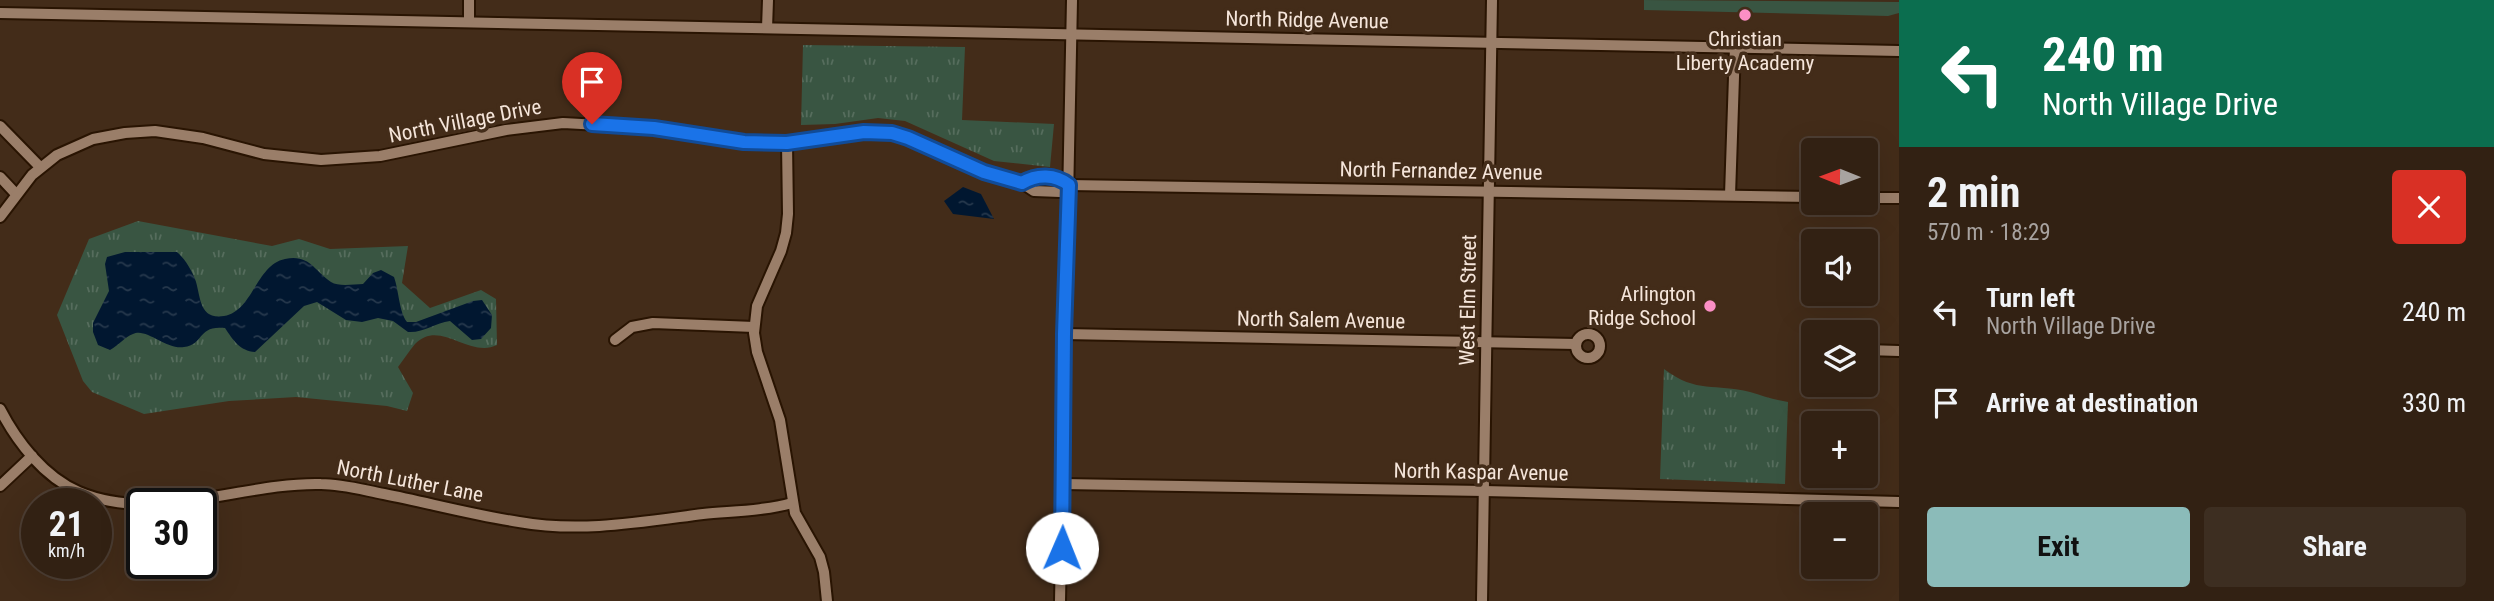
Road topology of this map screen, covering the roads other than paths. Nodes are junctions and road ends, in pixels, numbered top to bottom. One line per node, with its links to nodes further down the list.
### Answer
1 (469, 0): 6 (street)
2 (768, 0): 7 (street)
3 (1072, 0): 8 (street)
4 (1492, 0): 9 (street, West Elm Street)
5 (0, 13): 6 (street, North Ridge Avenue)
6 (469, 20): 7 (street, North Ridge Avenue)
7 (767, 28): 8 (street, North Ridge Avenue)
8 (1071, 35): 9 (street, North Ridge Avenue); 16 (street)
9 (1492, 43): 10 (street, North Ridge Avenue); 17 (street, West Elm Street)
10 (1735, 47): 11 (street, North Ridge Avenue); 19 (street)
11 (1899, 51)
12 (0, 126): 14 (street)
13 (787, 143): 14 (street, North Village Drive); 16 (street, North Village Drive); 24 (street)
14 (40, 167): 18 (street, North Village Drive)
15 (0, 177): 18 (street)
16 (1069, 185): 17 (street, North Fernandez Avenue); 25 (street)
17 (1489, 191): 19 (street, North Fernandez Avenue); 27 (street, West Elm Street)
18 (16, 194): 23 (street, North Village Drive)
19 (1730, 195): 20 (street, North Fernandez Avenue)
20 (1801, 197)
21 (1878, 198): 22 (street)
22 (1899, 198)
23 (0, 217)
24 (754, 327): 26 (street); 39 (street)
25 (1064, 334): 27 (street, North Salem Avenue); 35 (street)
26 (615, 340)
27 (1487, 342): 28 (street, North Salem Avenue); 37 (street, West Elm Street)
28 (1576, 344)
29 (1878, 350): 30 (street)
30 (1899, 351)
31 (0, 410): 32 (street, North Luther Lane)
32 (9, 428): 33 (street); 34 (street, North Luther Lane)
33 (0, 436)
34 (32, 456): 36 (street); 39 (street, North Luther Lane)
35 (1063, 484): 37 (street, North Kaspar Avenue); 41 (street)
36 (0, 486)
37 (1484, 491): 38 (street, North Kaspar Avenue); 42 (street, West Elm Street)
38 (1899, 502)
39 (793, 503): 40 (street)
40 (827, 601)
41 (1060, 601)
42 (1482, 601)

